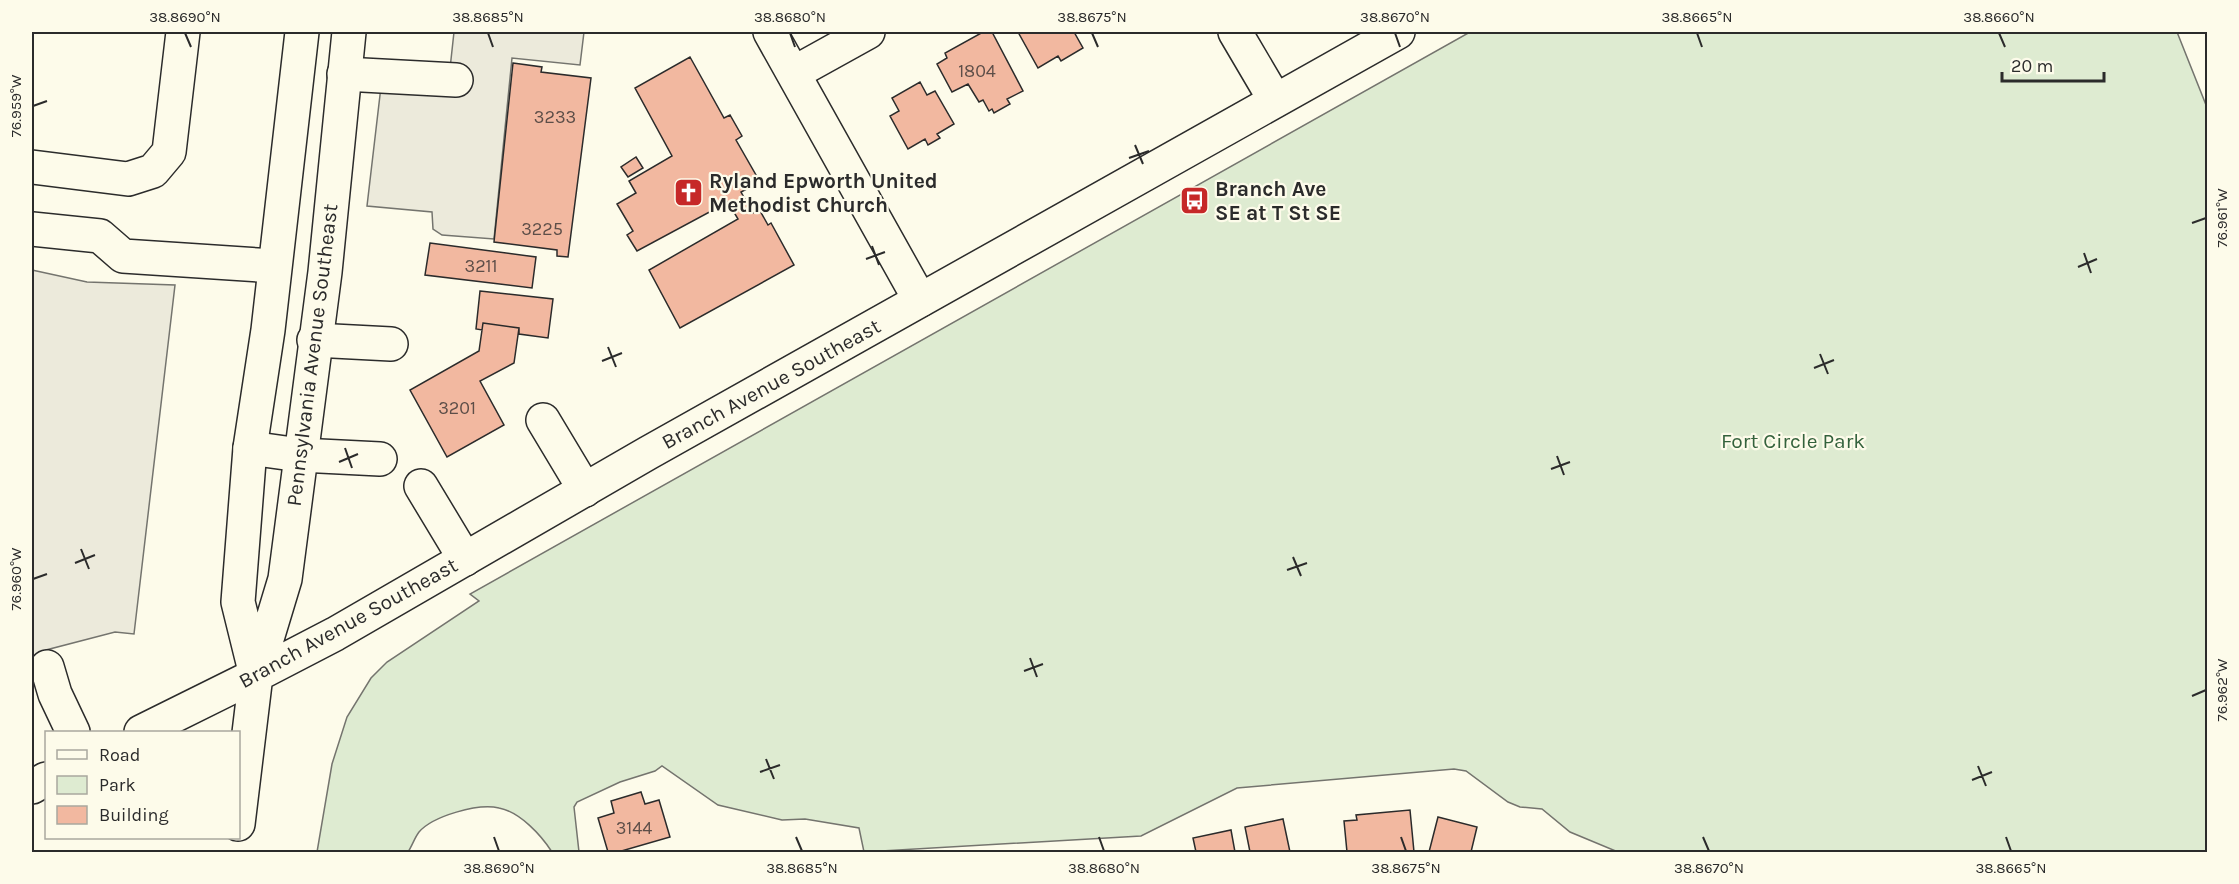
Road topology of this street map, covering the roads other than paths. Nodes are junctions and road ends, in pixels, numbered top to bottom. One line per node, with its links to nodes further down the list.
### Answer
1 (183, 32): 12 (main road)
2 (302, 32): 14 (main road, Pennsylvania Avenue Southeast)
3 (349, 32): 8 (main road, Pennsylvania Avenue Southeast)
4 (770, 32): 9 (main road)
5 (868, 32): 9 (main road)
6 (1235, 32): 11 (main road)
7 (1398, 32): 11 (main road, Branch Avenue Southeast)
8 (344, 74): 10 (main road); 16 (main road, Pennsylvania Avenue Southeast)
9 (794, 74): 15 (main road)
10 (456, 80)
11 (1275, 100): 15 (main road, Branch Avenue Southeast)
12 (32, 167)
13 (32, 229): 14 (main road)
14 (274, 266): 19 (main road, Pennsylvania Avenue Southeast)
15 (920, 300): 23 (main road, Branch Avenue Southeast)
16 (314, 340): 17 (main road); 20 (main road, Pennsylvania Avenue Southeast)
17 (391, 344)
18 (543, 420): 23 (main road)
19 (250, 448): 20 (main road); 26 (main road, Pennsylvania Avenue Southeast)
20 (300, 455): 21 (main road); 26 (main road, Pennsylvania Avenue Southeast)
21 (380, 459)
22 (421, 486): 24 (main road)
23 (585, 490): 24 (main road, Branch Avenue Southeast)
24 (465, 559): 26 (main road, Branch Avenue Southeast)
25 (47, 667): 27 (main road)
26 (256, 675): 28 (main road, Branch Avenue Southeast); 29 (main road, Pennsylvania Avenue Southeast)
27 (73, 731)
28 (143, 731)
29 (240, 807)

